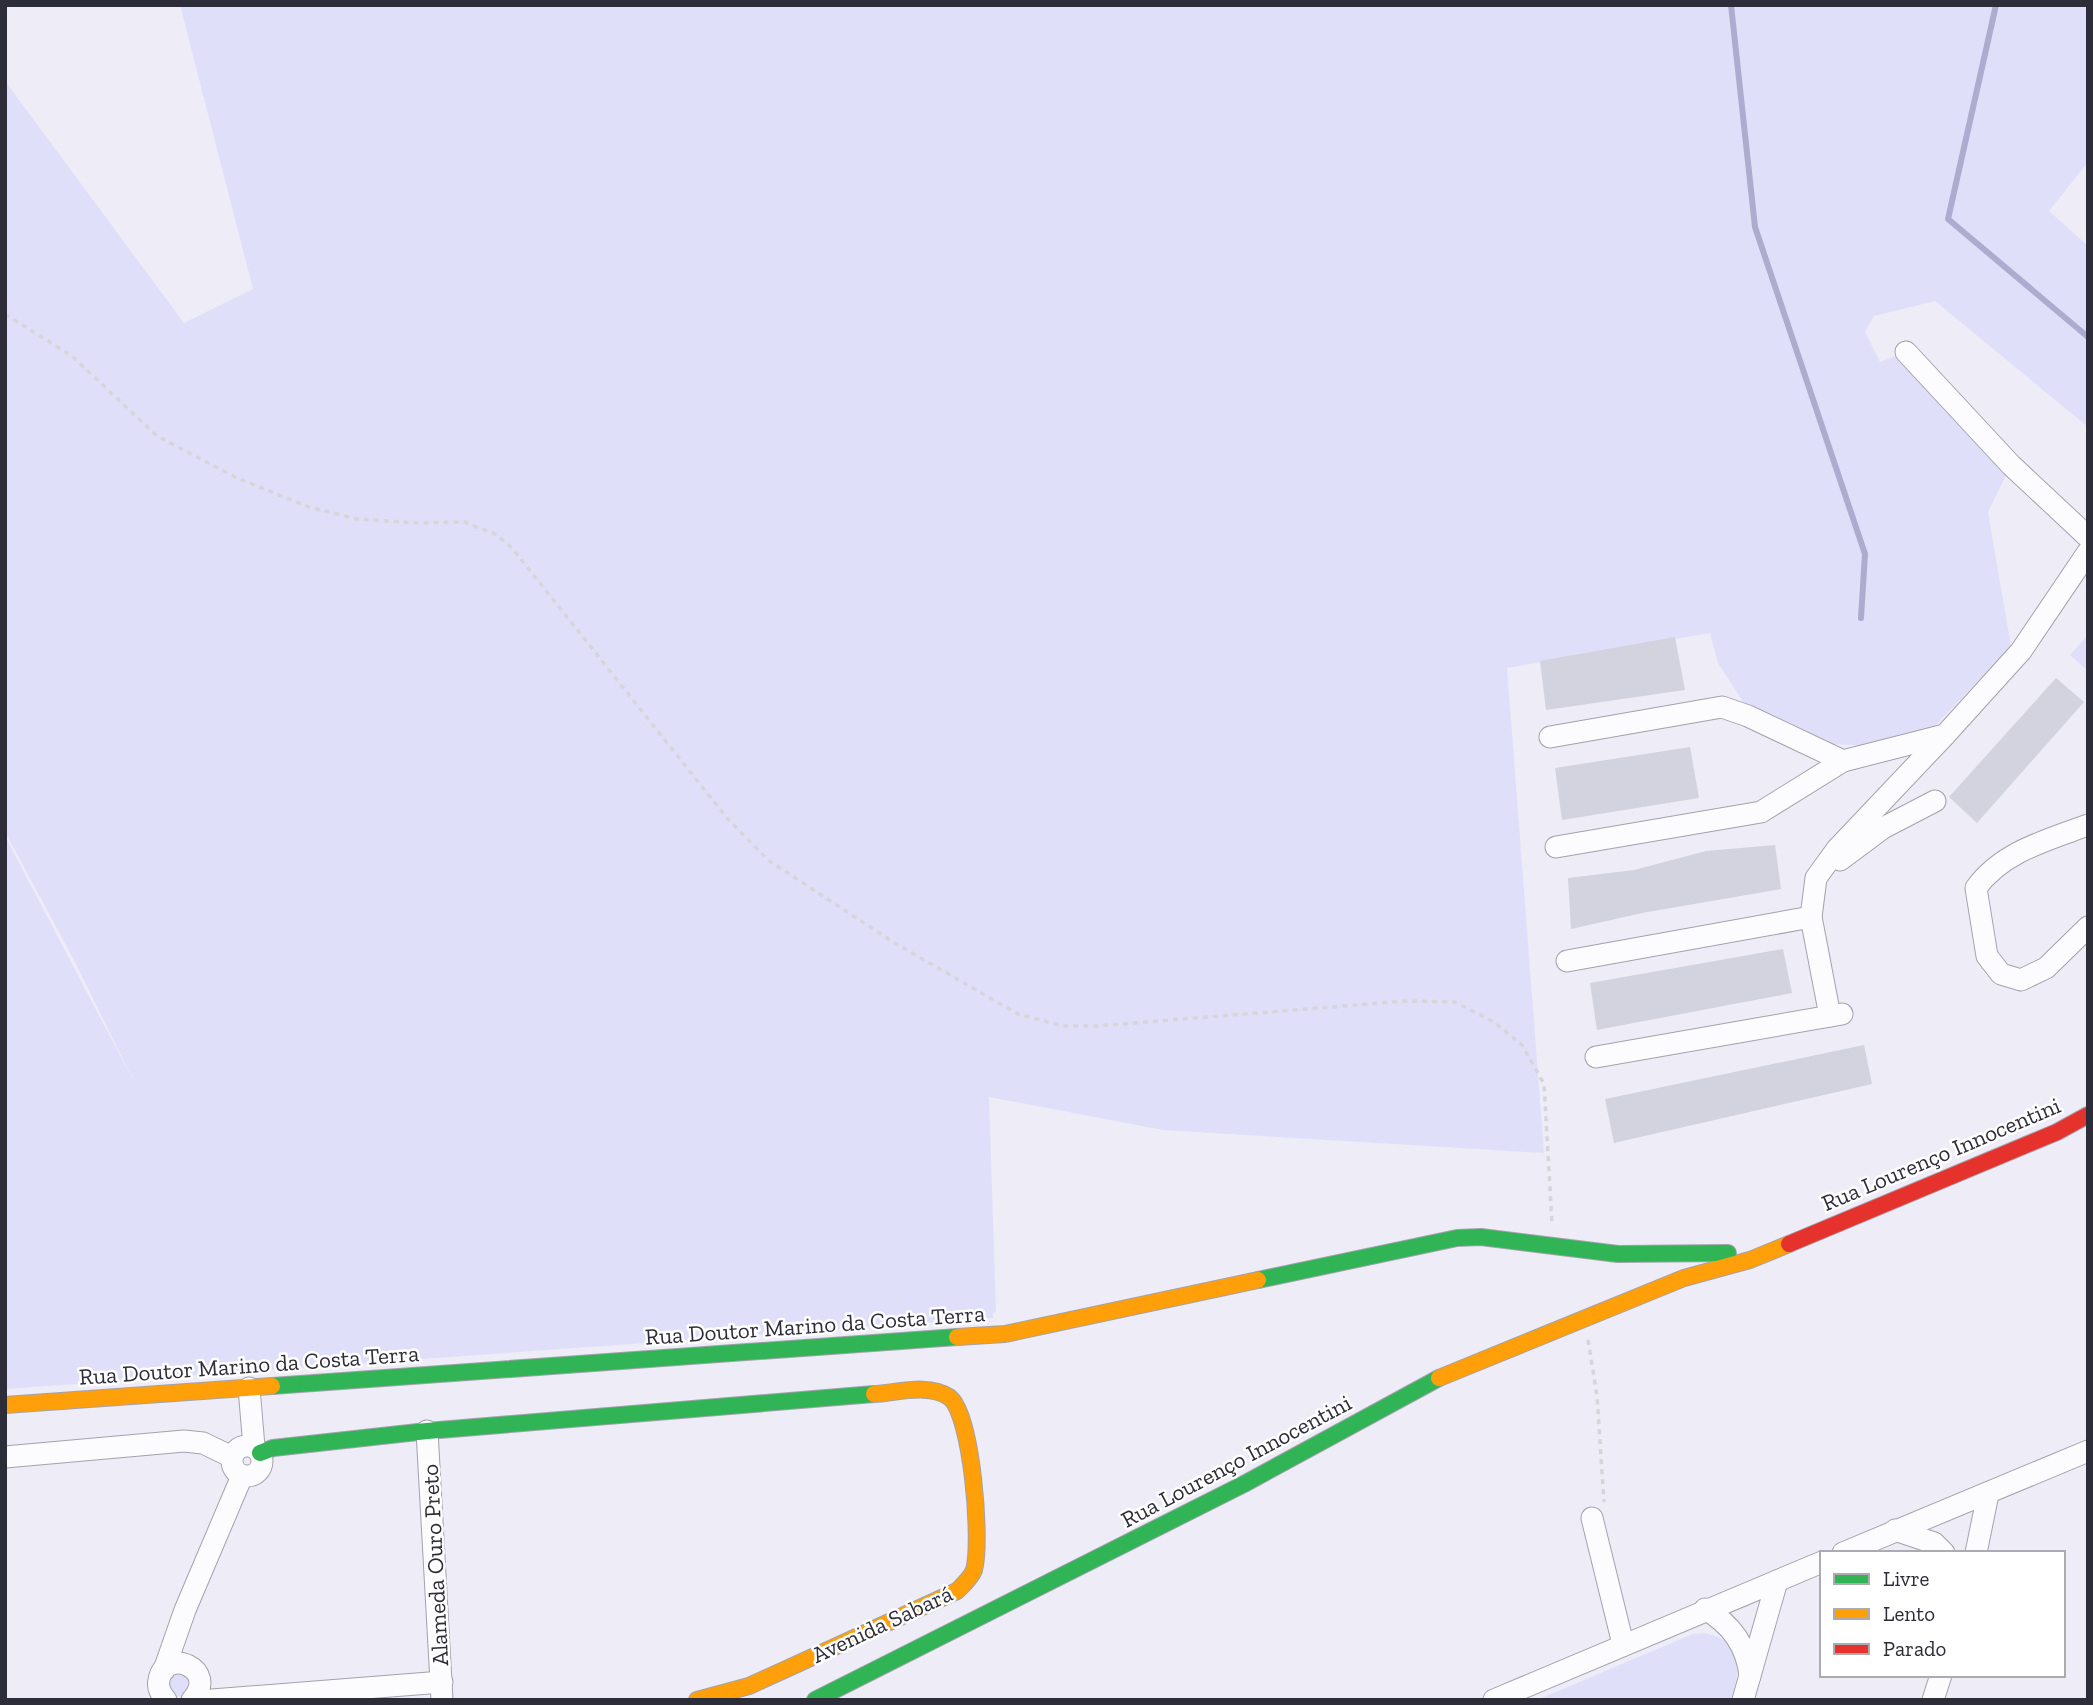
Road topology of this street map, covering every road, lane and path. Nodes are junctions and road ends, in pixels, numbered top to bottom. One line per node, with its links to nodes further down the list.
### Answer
1 (5, 314): 18 (path)
2 (1906, 352): 3 (street)
3 (2088, 537)
4 (2088, 552): 5 (street)
5 (1945, 735): 7 (street); 11 (street)
6 (1550, 737): 7 (street)
7 (1843, 761): 10 (street)
8 (1935, 802): 11 (street)
9 (2088, 825): 13 (street)
10 (1556, 847)
11 (1815, 878): 12 (street)
12 (1811, 917): 14 (street); 15 (street)
13 (2088, 928)
14 (1567, 961)
15 (1596, 1057)
16 (2088, 1115): 17 (main road, Rua Lourenço Innocentini)
17 (1811, 1233): 20 (main road, Rua Lourenço Innocentini); 21 (main road, Rua Lourenço Innocentini)
18 (1553, 1246): 19 (main road, Rua Doutor Marino da Costa Terra); 23 (main road, Rua Doutor Marino da Costa Terra)
19 (1618, 1254): 20 (main road, Rua Doutor Marino da Costa Terra); 21 (main road, Rua Doutor Marino da Costa Terra)
20 (1728, 1254): 21 (main road, Rua Lourenço Innocentini)
21 (1684, 1278): 22 (main road, Rua Lourenço Innocentini)
22 (1585, 1320): 32 (path); 51 (main road, Rua Lourenço Innocentini)
23 (249, 1388): 24 (main road, Rua Doutor Marino da Costa Terra); 26 (street)
24 (5, 1405)
25 (427, 1431): 26 (main road); 47 (street, Alameda Ouro Preto); 50 (main road, Avenida Sabará)
26 (257, 1450): 29 (street); 30 (street)
27 (2088, 1451): 31 (street)
28 (5, 1457): 29 (street)
29 (232, 1457): 30 (street)
30 (242, 1476): 40 (street)
31 (1988, 1494): 33 (street); 36 (street)
32 (1592, 1518): 41 (street)
33 (1895, 1530): 34 (street); 35 (street)
34 (1848, 1551)
35 (1942, 1551)
36 (1976, 1551)
37 (1820, 1563): 38 (street)
38 (1777, 1581): 39 (street); 44 (street)
39 (1705, 1609): 41 (street); 44 (street)
40 (185, 1610): 42 (street); 45 (street)
41 (1623, 1644): 52 (street)
42 (196, 1672): 45 (street); 46 (street); 48 (street)
43 (1940, 1677): 54 (street)
44 (1750, 1678): 53 (street)
45 (160, 1688)
46 (255, 1694): 47 (street); 49 (street)
47 (445, 1694)
48 (192, 1700)
49 (212, 1700)
50 (696, 1700)
51 (815, 1700)
52 (1494, 1700)
53 (1743, 1700)
54 (1933, 1700)

